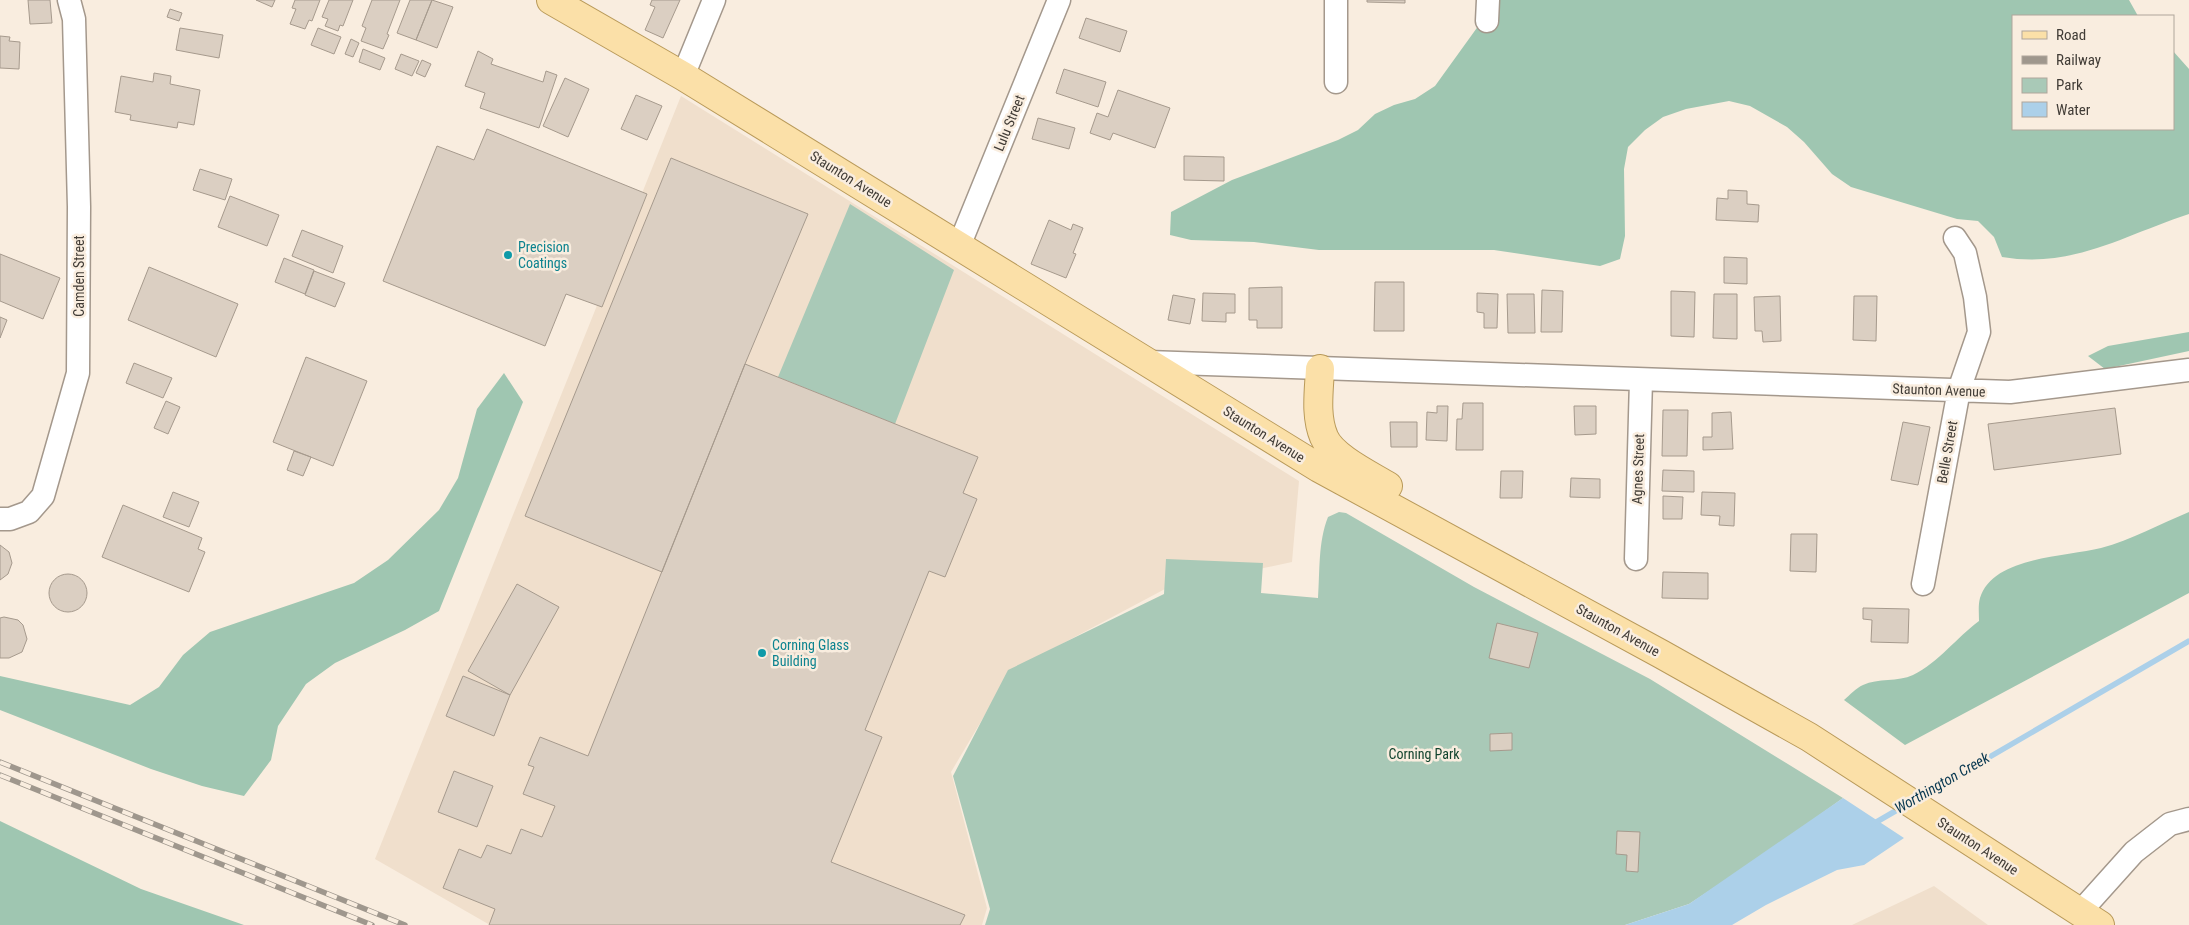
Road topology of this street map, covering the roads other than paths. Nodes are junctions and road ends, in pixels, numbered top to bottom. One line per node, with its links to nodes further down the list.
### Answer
1 (69, 0): 17 (street, Camden Street)
2 (551, 0): 6 (main road, Staunton Avenue)
3 (714, 0): 6 (street)
4 (1059, 0): 9 (street, Lulu Street)
5 (1336, 0): 7 (street)
6 (683, 76): 9 (main road, Staunton Avenue)
7 (1336, 82)
8 (1955, 238): 14 (street, Belle Street)
9 (959, 246): 10 (main road, Staunton Avenue)
10 (1148, 362): 11 (street, Staunton Avenue); 16 (main road, Staunton Avenue)
11 (1320, 369): 13 (street, Staunton Avenue); 15 (main road)
12 (2189, 370): 14 (street, Staunton Avenue)
13 (1640, 380): 14 (street, Staunton Avenue); 18 (street, Agnes Street)
14 (1959, 390): 20 (street, Belle Street)
15 (1318, 407): 16 (main road); 19 (main road)
16 (1286, 448): 19 (main road, Staunton Avenue)
17 (0, 519)
18 (1636, 559)
19 (1496, 564): 22 (main road, Staunton Avenue)
20 (1923, 584)
21 (2189, 819): 22 (street, Staunton Avenue)
22 (2091, 918)

